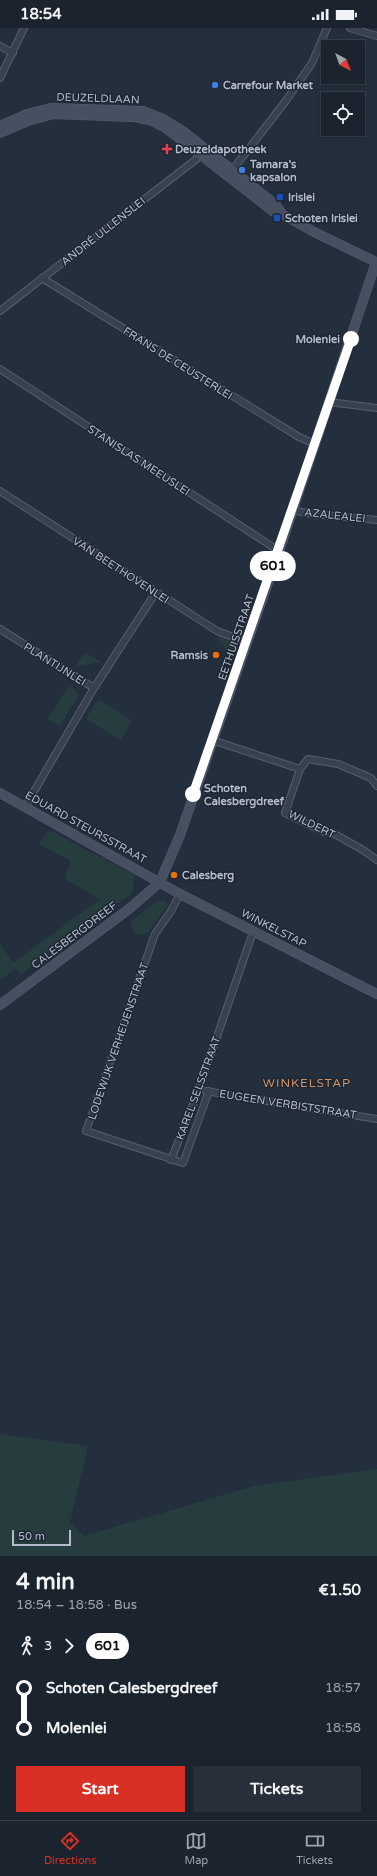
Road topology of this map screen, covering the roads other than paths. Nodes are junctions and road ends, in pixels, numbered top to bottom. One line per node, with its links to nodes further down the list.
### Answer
1 (24, 28): 6 (street)
2 (327, 28): 11 (street)
3 (350, 28): 4 (street)
4 (377, 36)
5 (0, 46): 6 (street)
6 (13, 53): 7 (street)
7 (0, 78)
8 (0, 126): 10 (street, DEUZELDLAAN)
9 (0, 133): 10 (street, DEUZELDLAAN)
10 (204, 153): 11 (street, DEUZELDLAAN); 13 (street, ANDRÉ ULLENSLEI)
11 (230, 173): 12 (street, DEUZELDLAAN)
12 (377, 262): 16 (street, EETHUISSTRAAT)
13 (42, 278): 14 (street, ANDRÉ ULLENSLEI); 18 (street, FRANS DE CEUSTERLEI)
14 (0, 311)
15 (0, 369): 22 (street, STANISLAS MEEUSLEI)
16 (330, 402): 17 (street); 18 (street, EETHUISSTRAAT)
17 (377, 408)
18 (315, 444): 20 (street, EETHUISSTRAAT)
19 (0, 491): 23 (street, VAN BEETHOVENLEI)
20 (292, 510): 21 (street, AZALEALEI); 22 (street, EETHUISSTRAAT)
21 (377, 520)
22 (279, 551): 25 (street, EETHUISSTRAAT)
23 (156, 592): 25 (street, VAN BEETHOVENLEI); 26 (street, PLANTIJNLEI)
24 (0, 629): 26 (street, PLANTIJNLEI)
25 (246, 642): 27 (street, EETHUISSTRAAT)
26 (94, 688): 31 (street)
27 (212, 740): 28 (street); 33 (street, EETHUISSTRAAT)
28 (300, 769): 29 (street); 32 (street, WILDERT)
29 (377, 786)
30 (0, 793): 31 (street, EDUARD STEURSSTRAAT)
31 (25, 807): 33 (street, EDUARD STEURSSTRAAT)
32 (377, 860)
33 (160, 882): 34 (street, WINKELSTAP); 37 (street, CALESBERGDREEF)
34 (180, 894): 35 (street, WINKELSTAP); 41 (street, LODEWIJK VERHEIJENSTRAAT)
35 (253, 932): 36 (street, WINKELSTAP); 38 (street, KAREL SELSSTRAAT)
36 (377, 994)
37 (0, 1005)
38 (199, 1089): 39 (street, EUGEEN VERBISTSTRAAT); 41 (street, KAREL SELSSTRAAT)
39 (209, 1091): 40 (street, EUGEEN VERBISTSTRAAT); 41 (street, KAREL SELSSTRAAT)
40 (377, 1119)
41 (171, 1160)

